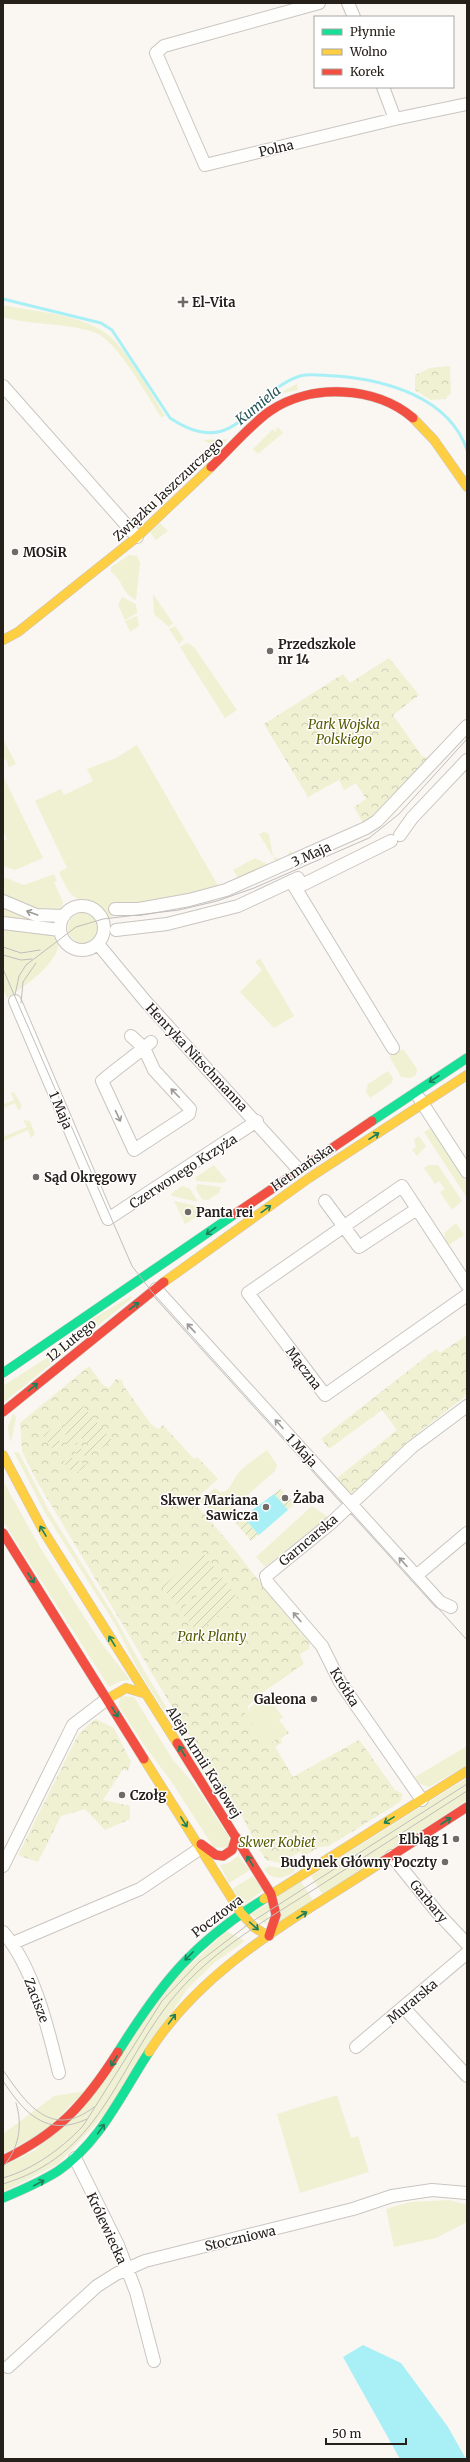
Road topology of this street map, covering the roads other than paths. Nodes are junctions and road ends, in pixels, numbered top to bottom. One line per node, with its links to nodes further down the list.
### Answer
1 (319, 3): 6 (street, Polna)
2 (348, 3): 3 (street)
3 (354, 16)
4 (382, 88): 6 (street)
5 (467, 104): 6 (street, Polna)
6 (396, 119)
7 (3, 386): 9 (street)
8 (467, 487): 9 (main road, Związku Jaszczurczego)
9 (137, 537): 10 (main road, Związku Jaszczurczego)
10 (3, 640)
11 (467, 726): 15 (street, 3 Maja)
12 (467, 760): 13 (street, 3 Maja)
13 (297, 881): 19 (street, 3 Maja); 24 (street)
14 (3, 901): 16 (street, one-way to 14)
15 (115, 909)
16 (64, 916): 18 (street); 20 (street)
17 (3, 923): 18 (street)
18 (60, 930): 20 (street)
19 (116, 930)
20 (98, 944): 29 (street, Henryka Nitschmanna)
21 (15, 1001): 34 (street, 1 Maja)
22 (131, 1036): 23 (street)
23 (148, 1045): 23 (street, one-way to 23)
24 (393, 1048)
25 (467, 1058): 27 (main road, Hetmańska, one-way to 27)
26 (467, 1075): 28 (main road, Hetmańska)
27 (415, 1092): 28 (street); 30 (main road, Hetmańska)
28 (423, 1104): 31 (street); 38 (main road, Hetmańska, one-way to 28)
29 (257, 1121): 30 (street, Henryka Nitschmanna); 34 (street, Czerwonego Krzyża)
30 (298, 1169): 36 (main road, Hetmańska, one-way to 36)
31 (467, 1172)
32 (325, 1201): 35 (street)
33 (417, 1209): 35 (street); 35 (street, Mączna); 37 (street, Mączna)
34 (108, 1219)
35 (343, 1227): 39 (street, Mączna)
36 (139, 1282): 40 (main road, 12 Lutego)
37 (467, 1285)
38 (156, 1289): 42 (main road, 12 Lutego, one-way to 38); 44 (street, 1 Maja, one-way to 38)
39 (467, 1295)
40 (3, 1374)
41 (467, 1406): 44 (street, Garncarska)
42 (3, 1412)
43 (3, 1455): 50 (main road, Aleja Armii Krajowej, one-way to 43)
44 (350, 1504): 47 (street, Garncarska); 48 (street, 1 Maja, one-way to 44)
45 (3, 1533): 51 (main road, one-way to 51)
46 (467, 1533): 48 (street)
47 (266, 1576): 53 (street, Krótka, one-way to 47)
48 (416, 1576): 49 (street, 1 Maja)
49 (451, 1607)
50 (146, 1694): 51 (main road); 55 (main road, Aleja Armii Krajowej, one-way to 50)
51 (107, 1699): 56 (main road, one-way to 56); 58 (street)
52 (467, 1771): 53 (main road, Pocztowa)
53 (422, 1800): 59 (main road, Pocztowa, one-way to 59)
54 (467, 1807): 57 (main road, one-way to 54)
55 (236, 1837): 56 (main road); 59 (main road, Aleja Armii Krajowej, one-way to 55)
56 (198, 1843): 60 (main road); 63 (street)
57 (392, 1856): 62 (main road, one-way to 57); 64 (street, Garbary)
58 (3, 1866)
59 (271, 1894): 60 (main road, Pocztowa); 62 (main road, Aleja Armii Krajowej)
60 (241, 1913): 62 (main road, one-way to 62); 71 (main road, Pocztowa, one-way to 71)
61 (3, 1932): 63 (street, Zacisze)
62 (269, 1936): 70 (main road, one-way to 62)
63 (13, 1943): 68 (street, Zacisze)
64 (467, 1944)
65 (467, 1953): 66 (street, Murarska)
66 (404, 2008): 67 (street, Murarska); 69 (street)
67 (356, 2047)
68 (59, 2073)
69 (467, 2076)
70 (75, 2158): 73 (main road, one-way to 70); 74 (street, Królewiecka)
71 (3, 2160)
72 (467, 2193): 74 (street, Stoczniowa)
73 (3, 2198)
74 (127, 2269): 75 (street); 76 (street, Stoczniowa)
75 (154, 2361)
76 (5, 2367)

